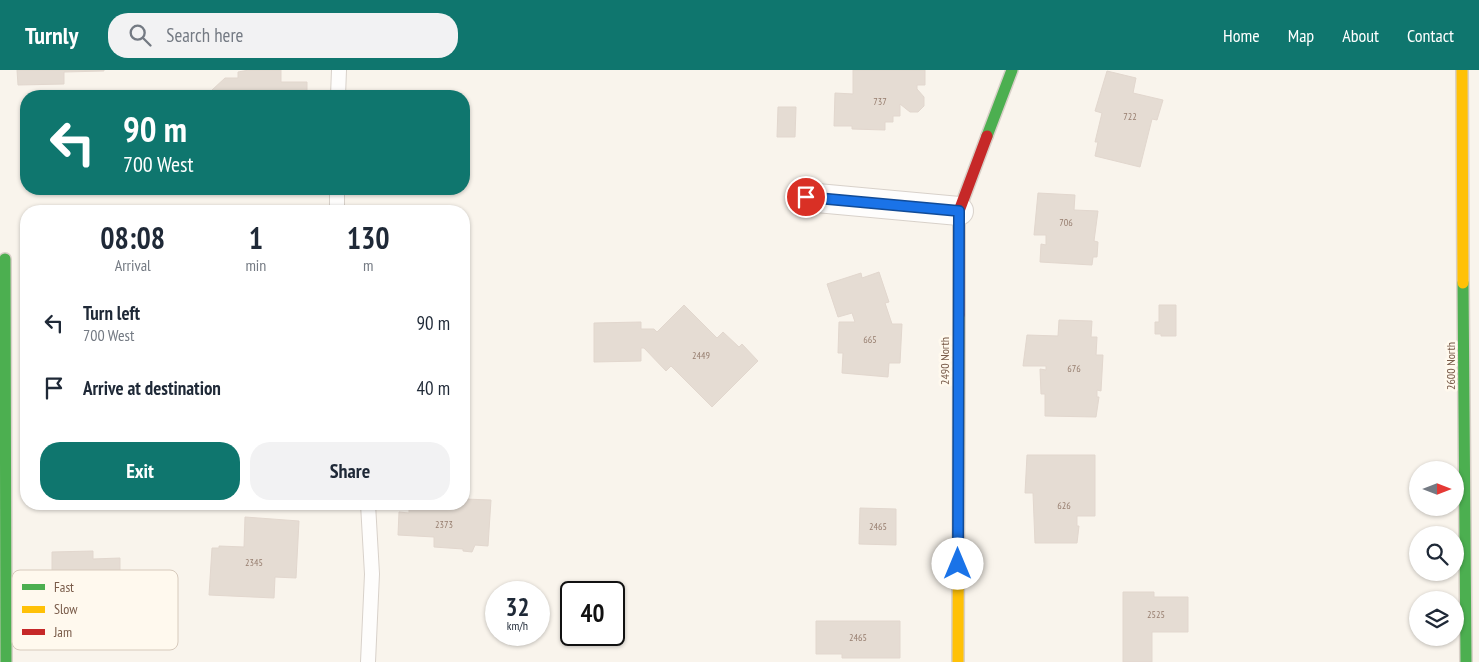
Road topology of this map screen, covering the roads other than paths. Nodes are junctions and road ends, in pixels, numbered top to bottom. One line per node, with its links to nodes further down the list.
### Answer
1 (339, 70): 4 (lane)
2 (1012, 70): 6 (street, 2490 North)
3 (1462, 70): 12 (street, 2600 North)
4 (338, 90)
5 (806, 197): 6 (street)
6 (959, 211): 11 (street, 2490 North)
7 (5, 259): 9 (street)
8 (368, 510): 10 (lane)
9 (6, 662)
10 (368, 662)
11 (958, 662)
12 (1466, 662)

